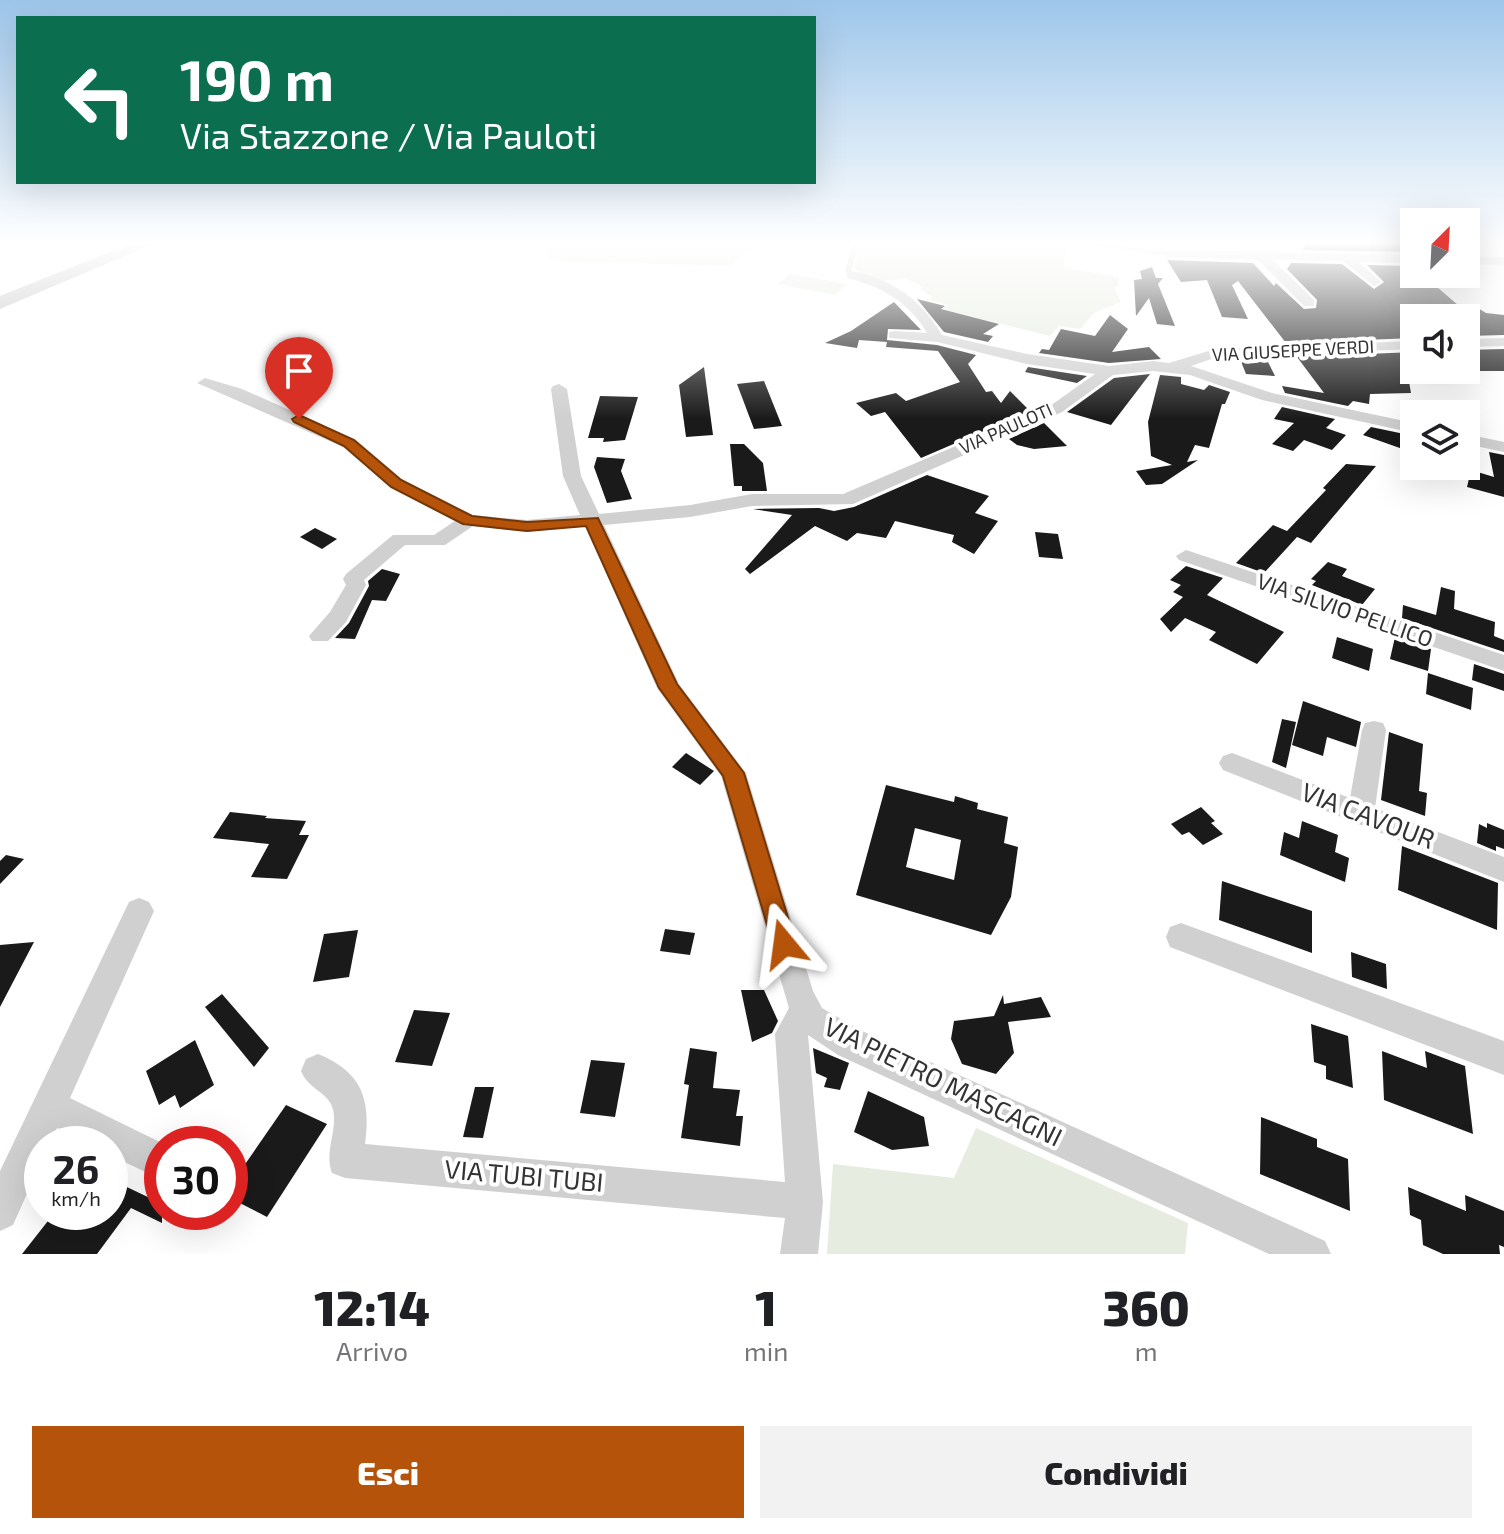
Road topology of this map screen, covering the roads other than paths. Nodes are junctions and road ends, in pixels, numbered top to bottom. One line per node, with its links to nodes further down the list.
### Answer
1 (911, 302): 3 (street)
2 (894, 335): 3 (street)
3 (937, 338): 8 (street)
4 (1504, 342): 5 (street)
5 (1480, 343)
6 (1400, 345): 7 (street, VIA GIUSEPPE VERDI)
7 (1174, 367): 8 (street, VIA PAULOTI); 11 (street, VIA PAULOTI)
8 (1109, 371): 15 (street, VIA PAULOTI)
9 (205, 383): 14 (street)
10 (559, 389): 15 (street, VIA PIETRO MASCAGNI)
11 (1400, 425)
12 (1480, 442): 13 (street)
13 (1504, 447)
14 (469, 520): 15 (street, VIA PAULOTI); 17 (street)
15 (592, 521): 25 (street, VIA PIETRO MASCAGNI)
16 (1186, 556): 18 (street, VIA SILVIO PELLICO)
17 (320, 636)
18 (1504, 663)
19 (1374, 730): 21 (street)
20 (1232, 763): 21 (street, VIA CAVOUR)
21 (1361, 814): 22 (street, VIA CAVOUR)
22 (1504, 870)
23 (139, 911): 28 (street)
24 (1181, 937): 26 (street)
25 (811, 1019): 30 (street); 33 (street, VIA PIETRO MASCAGNI)
26 (1504, 1058)
27 (318, 1071): 30 (street, VIA TUBI TUBI)
28 (49, 1106): 29 (street); 31 (street)
29 (144, 1153)
30 (805, 1202): 32 (street)
31 (0, 1212)
32 (799, 1254)
33 (1312, 1254)

